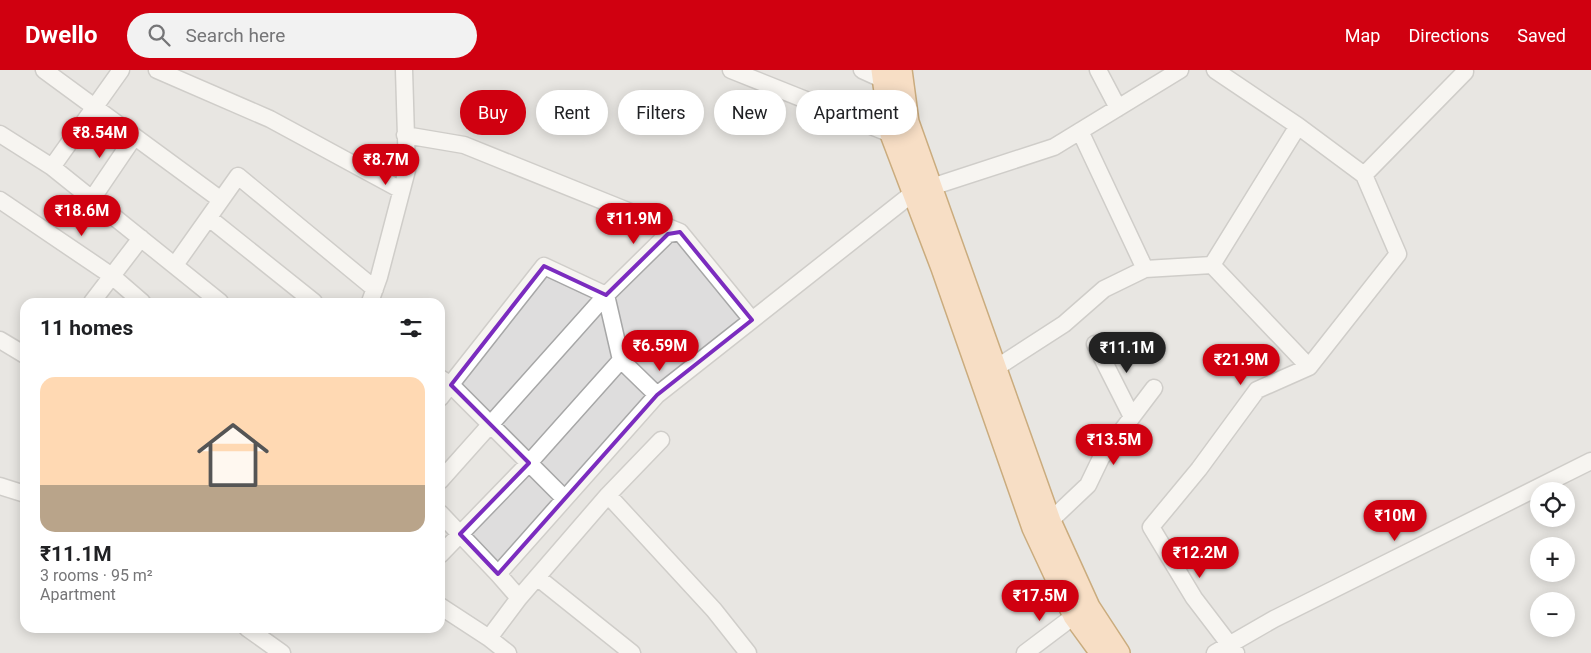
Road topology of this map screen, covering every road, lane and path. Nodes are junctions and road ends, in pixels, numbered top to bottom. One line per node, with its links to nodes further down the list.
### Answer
1 (44, 70): 14 (street)
2 (121, 70): 14 (street)
3 (157, 70): 24 (street)
4 (404, 70): 19 (street)
5 (731, 70): 13 (street)
6 (862, 70): 11 (street)
7 (1098, 70): 15 (street)
8 (1180, 70): 15 (street)
9 (1216, 70): 16 (street)
10 (1465, 71): 23 (street)
11 (889, 73): 12 (main road); 25 (main road)
12 (890, 90)
13 (796, 96)
14 (94, 108): 21 (street); 22 (street)
15 (1118, 108): 17 (street)
16 (1298, 126): 23 (street); 34 (street)
17 (1080, 131): 25 (street); 35 (street)
18 (0, 134): 22 (street)
19 (406, 135): 24 (street); 30 (street)
20 (892, 135): 25 (main road)
21 (134, 137): 26 (street); 28 (street)
22 (52, 167): 26 (street)
23 (1364, 175): 48 (street)
24 (402, 190): 38 (street)
25 (921, 190): 33 (main road); 43 (street)
26 (92, 199): 31 (street)
27 (0, 200): 36 (street)
28 (221, 200): 29 (street); 38 (street)
29 (209, 218): 32 (street); 42 (street)
30 (680, 232): 37 (street); 43 (street)
31 (141, 238): 32 (street); 36 (street)
32 (176, 265): 41 (street)
33 (951, 265): 49 (main road); 71 (main road)
34 (1212, 265): 35 (street); 48 (street)
35 (1145, 269): 49 (street)
36 (112, 276): 39 (street); 40 (street)
37 (606, 295): 47 (street); 50 (street); 54 (street)
38 (372, 296)
39 (95, 298)
40 (137, 298)
41 (215, 298)
42 (309, 298)
43 (752, 320): 52 (street)
44 (0, 340): 46 (street)
45 (1095, 344): 53 (street)
46 (20, 352)
47 (621, 360): 52 (street); 57 (street)
48 (1309, 367): 75 (street)
49 (996, 368): 64 (main road)
50 (446, 381): 54 (street)
51 (1154, 388): 53 (street)
52 (657, 395): 62 (street)
53 (1132, 418): 64 (street)
54 (490, 424): 57 (street); 58 (street)
55 (662, 440): 61 (street)
56 (1591, 461): 75 (street)
57 (529, 463): 62 (street); 65 (street)
58 (445, 475)
59 (0, 486): 60 (street)
60 (20, 492)
61 (608, 495): 68 (street); 79 (street)
62 (564, 498): 67 (street)
63 (445, 518): 65 (street)
64 (1050, 521): 82 (main road)
65 (460, 534): 66 (street); 67 (street)
66 (445, 550)
67 (498, 574): 69 (street)
68 (537, 577): 69 (street); 78 (street)
69 (520, 598): 73 (street)
70 (445, 609): 73 (street)
71 (1074, 616): 80 (street); 81 (main road)
72 (252, 633): 74 (street)
73 (489, 638): 77 (street)
74 (266, 648): 76 (street)
75 (1233, 649): 83 (street)
76 (282, 653)
77 (508, 653)
78 (632, 653)
79 (748, 653)
80 (1025, 653)
81 (1101, 653)
82 (1119, 653)
83 (1215, 653)

